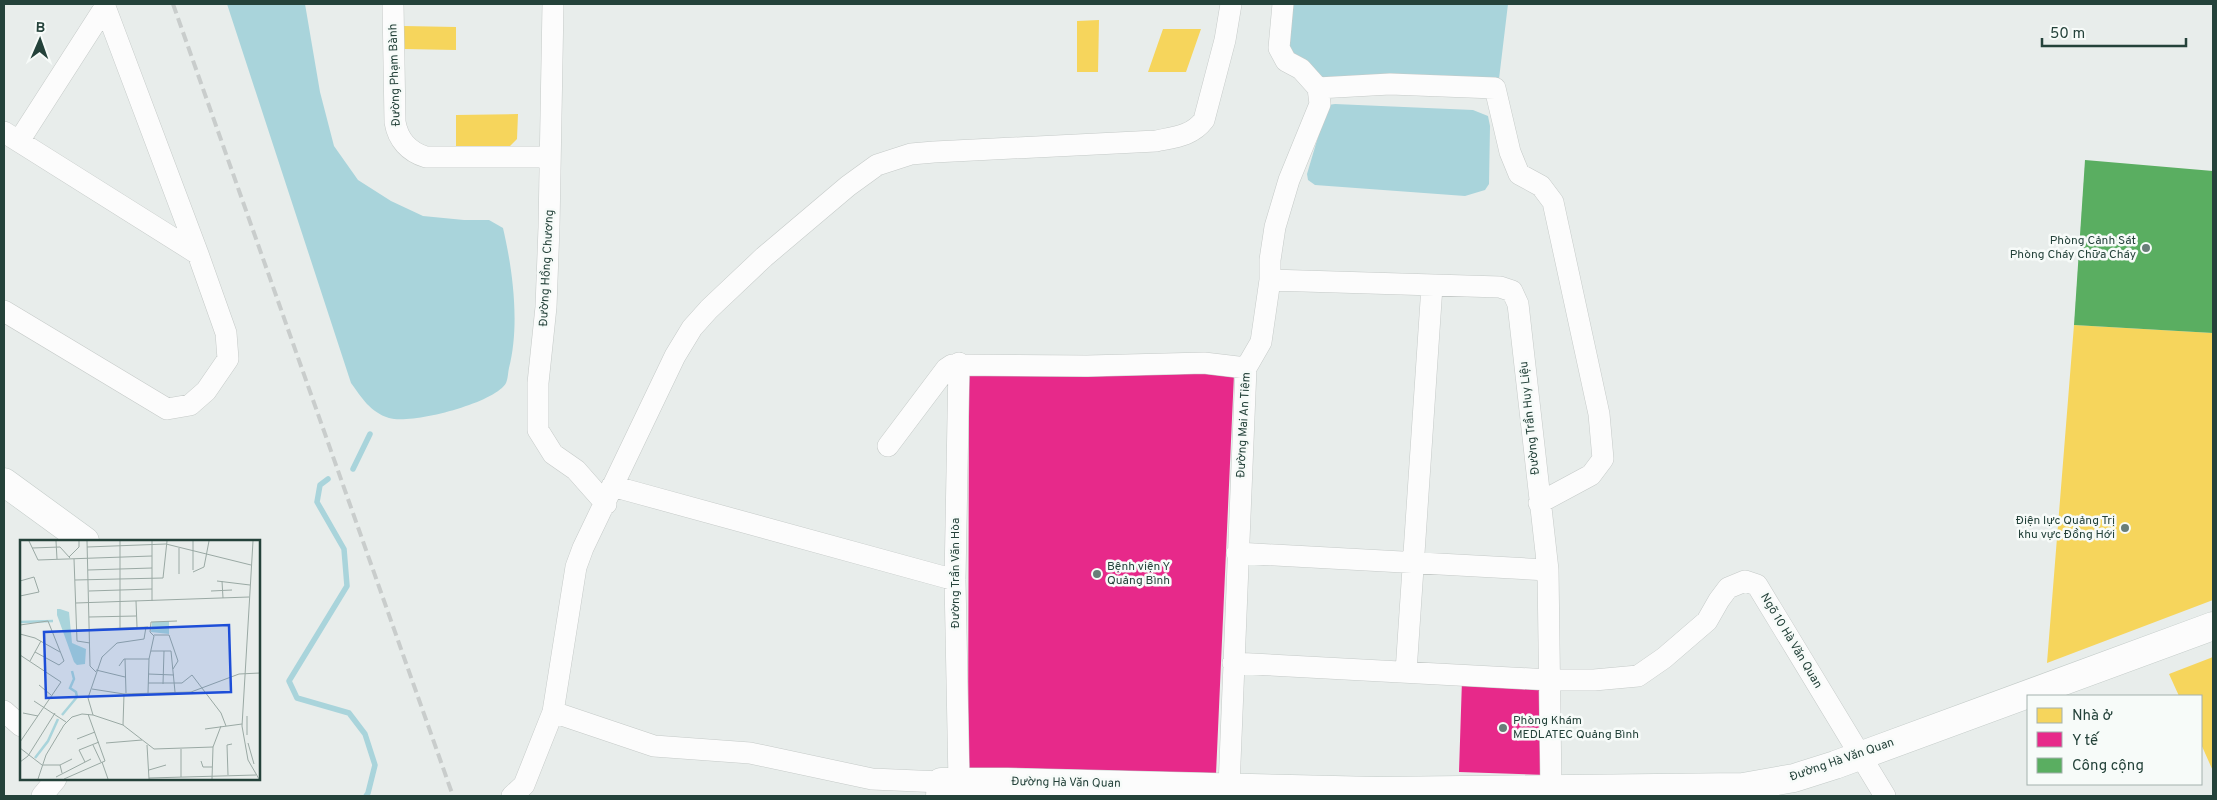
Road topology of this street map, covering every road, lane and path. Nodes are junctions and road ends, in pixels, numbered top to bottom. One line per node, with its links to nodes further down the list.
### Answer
1 (393, 4): 8 (street, Đường Phạm Bành)
2 (553, 4): 8 (street, Đường Hồng Chương)
3 (1231, 4): 17 (street)
4 (1282, 4): 6 (street)
5 (104, 5): 7 (street); 9 (street)
6 (1318, 88): 10 (street, Đường Mai An Tiêm); 18 (street)
7 (11, 137): 9 (street)
8 (550, 157): 17 (street, Đường Hồng Chương)
9 (198, 254): 12 (street)
10 (1270, 280): 11 (street, Đường Trần Huy Liệu); 14 (street, Đường Mai An Tiêm)
11 (1432, 286): 18 (street, Đường Trần Huy Liệu); 21 (street)
12 (4, 311)
13 (959, 363): 14 (street); 15 (street); 23 (street, Đường Trần Văn Hòa)
14 (1246, 368): 20 (street, Đường Mai An Tiêm)
15 (888, 446)
16 (4, 482): 19 (main road)
17 (609, 495): 23 (street); 29 (street)
18 (1538, 503): 22 (street, Đường Trần Huy Liệu)
19 (84, 540)
20 (1237, 553): 21 (street); 25 (street, Đường Mai An Tiêm)
21 (1413, 563): 22 (street); 26 (street)
22 (1548, 570): 27 (street, Đường Trần Huy Liệu)
23 (955, 580): 33 (street, Đường Trần Văn Hòa)
24 (2213, 626): 31 (main road, Đường Hà Văn Quan)
25 (1233, 663): 26 (street, Ngõ 10 Hà Văn Quan); 34 (street, Đường Mai An Tiêm)
26 (1406, 672): 27 (street, Ngõ 10 Hà Văn Quan)
27 (1550, 680): 31 (street, Ngõ 10 Hà Văn Quan); 35 (street, Đường Trần Huy Liệu)
28 (4, 711): 30 (street)
29 (553, 712): 33 (street); 37 (street)
30 (20, 725)
31 (1859, 756): 35 (main road, Đường Hà Văn Quan); 38 (street, Ngõ 10 Hà Văn Quan)
32 (55, 780): 36 (street)
33 (947, 787): 34 (main road, Đường Hà Văn Quan)
34 (1229, 787): 35 (main road, Đường Hà Văn Quan)
35 (1551, 789)
36 (42, 796)
37 (512, 796)
38 (1885, 796)

